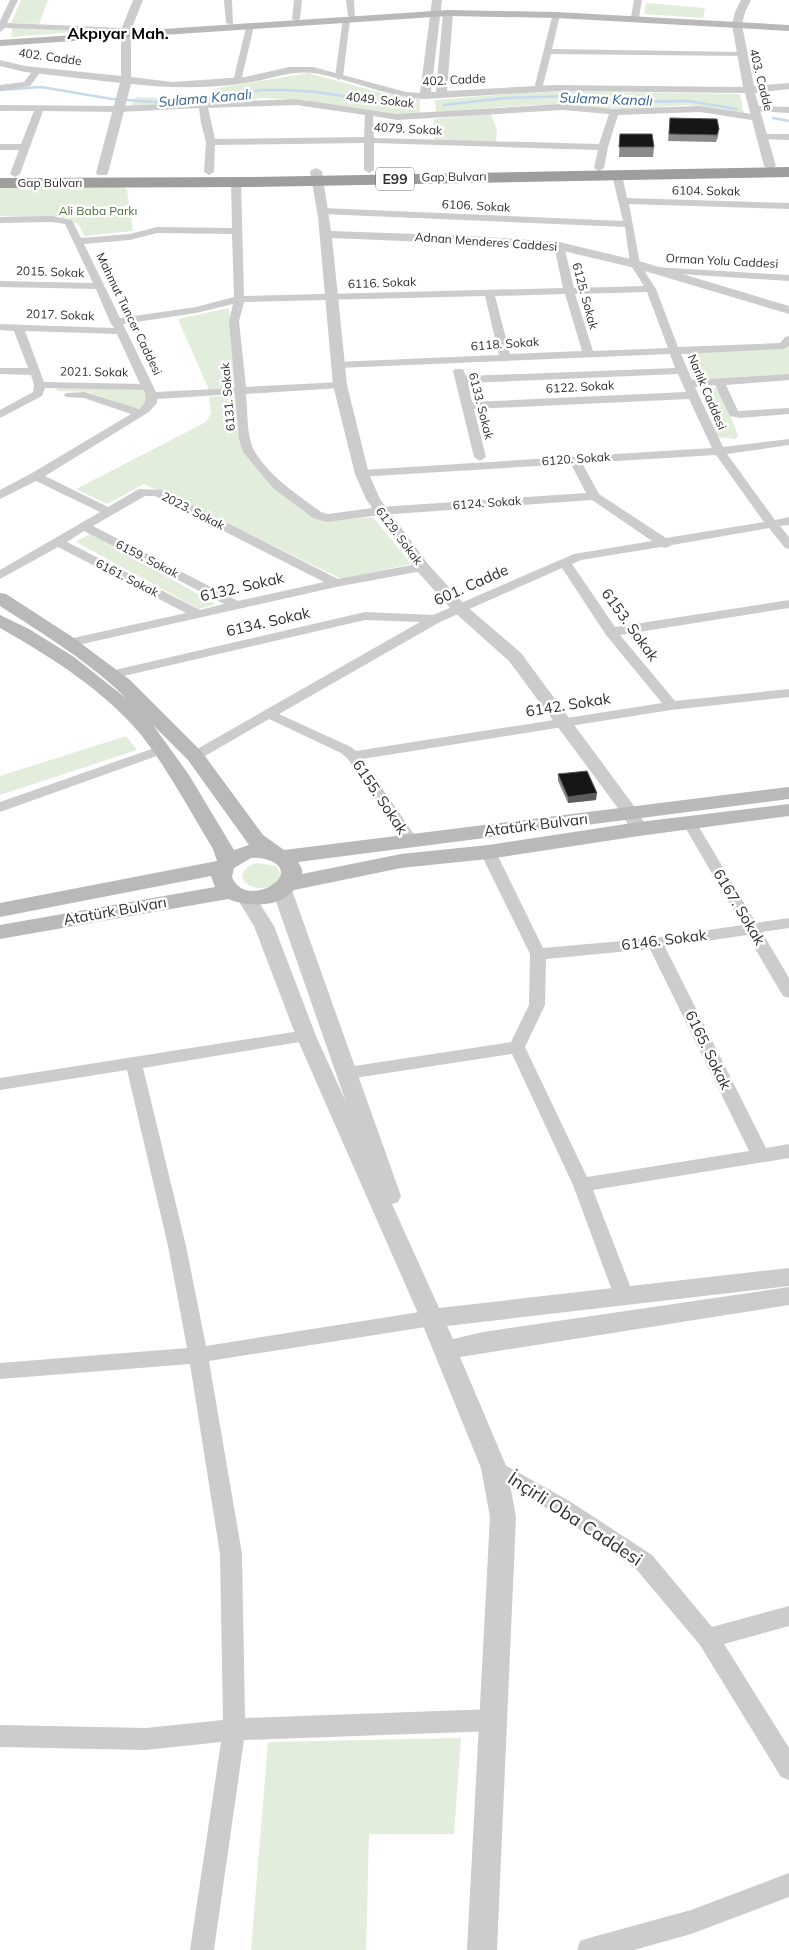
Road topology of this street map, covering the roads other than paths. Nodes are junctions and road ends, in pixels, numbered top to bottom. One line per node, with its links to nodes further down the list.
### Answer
1 (14, 0): 17 (street)
2 (138, 0): 19 (street)
3 (228, 0): 14 (street)
4 (298, 0): 13 (street)
5 (350, 0): 12 (street)
6 (638, 0): 11 (street)
7 (746, 0): 15 (street, 403. Cadde)
8 (436, 8): 9 (main road); 12 (main road); 33 (street)
9 (449, 8): 10 (main road); 32 (street)
10 (555, 11): 11 (main road); 15 (main road); 21 (street)
11 (635, 17): 15 (main road)
12 (349, 18): 13 (main road); 16 (main road); 25 (street)
13 (296, 19): 14 (main road)
14 (230, 23): 19 (main road)
15 (738, 24): 18 (main road); 22 (street, 403. Cadde)
16 (250, 26): 19 (main road); 27 (street)
17 (1, 27): 19 (street)
18 (789, 27)
19 (126, 32): 20 (main road); 26 (street)
20 (0, 41)
21 (547, 51): 22 (street); 30 (street)
22 (742, 54): 31 (street, 403. Cadde)
23 (0, 63): 24 (street, 402. Cadde)
24 (38, 70): 26 (street, 402. Cadde); 29 (street)
25 (339, 77): 27 (street, 402. Cadde); 33 (street, 402. Cadde)
26 (126, 81): 27 (street, 402. Cadde); 34 (street)
27 (237, 81)
28 (789, 86): 31 (street, 402. Cadde)
29 (0, 88)
30 (538, 89): 31 (street, 402. Cadde); 32 (street, 402. Cadde)
31 (749, 90): 41 (street, 403. Cadde)
32 (441, 95): 33 (street, 402. Cadde)
33 (425, 96): 42 (street)
34 (121, 103): 35 (street, 4049. Sokak); 37 (street, 4049. Sokak); 56 (street)
35 (203, 107): 40 (street, 4049. Sokak); 46 (street)
36 (0, 108): 37 (street, 4049. Sokak)
37 (39, 109): 48 (street)
38 (789, 110): 41 (street, 4049. Sokak)
39 (614, 112): 41 (street, 4049. Sokak); 42 (street, 4049. Sokak); 49 (street)
40 (369, 113): 42 (street, 4049. Sokak); 45 (street)
41 (756, 113): 43 (street, 403. Cadde)
42 (429, 116)
43 (762, 137): 44 (street); 51 (street, 403. Cadde)
44 (789, 137)
45 (369, 140): 46 (street, 4079. Sokak); 49 (street, 4079. Sokak); 53 (street)
46 (211, 142): 54 (street)
47 (0, 147): 48 (street)
48 (25, 147): 57 (street)
49 (603, 147): 52 (street)
50 (789, 165): 51 (highway, Gap Bulvarı / E99)
51 (770, 166): 52 (highway, Gap Bulvarı / E99)
52 (599, 168): 53 (highway, Gap Bulvarı / E99)
53 (369, 170): 59 (highway, Gap Bulvarı / E99)
54 (209, 172): 56 (highway, Gap Bulvarı / E99); 59 (highway, Gap Bulvarı / E99)
55 (789, 172): 58 (highway, Gap Bulvarı / E99)
56 (102, 173): 57 (highway, Gap Bulvarı / E99)
57 (7, 174)
58 (617, 175): 59 (highway, Gap Bulvarı / E99); 62 (street)
59 (317, 176): 60 (highway, Gap Bulvarı / E99); 64 (street, 6129. Sokak)
60 (236, 182): 61 (highway, Gap Bulvarı / E99); 67 (street, 6131. Sokak)
61 (0, 183)
62 (623, 201): 63 (street, 6104. Sokak); 66 (street)
63 (789, 206)
64 (322, 211): 66 (street, 6106. Sokak); 68 (street, 6129. Sokak)
65 (0, 220): 69 (street, Mahmut Tuncer Caddesi)
66 (629, 224): 71 (street)
67 (237, 231): 69 (street); 80 (street, 6131. Sokak)
68 (325, 234): 70 (street, Adnan Menderes Caddesi); 79 (street, 6129. Sokak)
69 (79, 242): 75 (street, Mahmut Tuncer Caddesi)
70 (559, 246): 71 (street, Adnan Menderes Caddesi); 77 (street, 6125. Sokak)
71 (635, 264): 72 (street, Adnan Menderes Caddesi); 76 (street, Narlık Caddesi)
72 (654, 270): 73 (street, Orman Yolu Caddesi); 81 (street, Adnan Menderes Caddesi)
73 (789, 278)
74 (0, 284): 75 (street, 2015. Sokak)
75 (100, 286): 82 (street, Mahmut Tuncer Caddesi)
76 (651, 289): 77 (street, 6116. Sokak); 86 (street, Narlık Caddesi)
77 (569, 290): 78 (street, 6116. Sokak); 87 (street, 6125. Sokak)
78 (489, 292): 79 (street, 6116. Sokak); 88 (street)
79 (332, 297): 80 (street, 6116. Sokak); 90 (street, 6129. Sokak)
80 (238, 299): 82 (street, 6116. Sokak); 100 (street, 6131. Sokak)
81 (789, 310)
82 (118, 326): 84 (street, 2017. Sokak); 101 (street, Mahmut Tuncer Caddesi)
83 (0, 327): 84 (street, 2017. Sokak)
84 (18, 328): 93 (street)
85 (789, 336): 86 (street, 6118. Sokak)
86 (674, 349): 87 (street, 6118. Sokak); 92 (street, Narlık Caddesi)
87 (588, 353): 88 (street, 6118. Sokak)
88 (505, 358): 89 (street, 6118. Sokak)
89 (456, 361): 90 (street, 6118. Sokak); 95 (street, 6133. Sokak)
90 (337, 365): 98 (street, 6129. Sokak)
91 (0, 371): 93 (street)
92 (682, 371): 95 (street); 97 (street, Narlık Caddesi)
93 (35, 372): 99 (street)
94 (789, 377): 96 (street)
95 (461, 380): 103 (street, 6133. Sokak)
96 (720, 382): 97 (street); 104 (street)
97 (688, 384): 102 (street, Narlık Caddesi)
98 (340, 385): 100 (street, 2021. Sokak); 111 (street, 6129. Sokak)
99 (39, 390): 101 (street, 2021. Sokak); 105 (street); 106 (street)
100 (241, 390): 101 (street, 2021. Sokak); 115 (street, 6131. Sokak)
101 (150, 391): 105 (street, Mahmut Tuncer Caddesi)
102 (693, 395): 103 (street, 6122. Sokak); 108 (street, Narlık Caddesi)
103 (468, 406): 109 (street, 6133. Sokak)
104 (789, 411)
105 (140, 413): 112 (street, Mahmut Tuncer Caddesi)
106 (0, 415)
107 (789, 442): 108 (street, 6120. Sokak)
108 (717, 447): 109 (street); 110 (street, 6120. Sokak); 118 (street, Narlık Caddesi)
109 (480, 457): 111 (street)
110 (574, 459): 111 (street, 6120. Sokak); 114 (street)
111 (361, 469): 115 (street, 6129. Sokak)
112 (36, 476): 113 (street, Mahmut Tuncer Caddesi); 116 (street)
113 (0, 494)
114 (594, 496): 115 (street, 6124. Sokak); 121 (street)
115 (380, 511): 124 (street, 6129. Sokak)
116 (109, 512): 119 (street, 2023. Sokak); 126 (street, 2023. Sokak)
117 (789, 522): 118 (street, 601. Cadde)
118 (772, 524): 121 (street, 601. Cadde); 122 (street, Narlık Caddesi)
119 (84, 526): 120 (street, 2023. Sokak); 129 (street, 6159. Sokak)
120 (56, 541): 125 (street, 2023. Sokak); 131 (street, 6161. Sokak)
121 (666, 544): 123 (street, 601. Cadde)
122 (789, 545)
123 (566, 562): 130 (street, 601. Cadde); 134 (street, 6153. Sokak)
124 (422, 566): 126 (street, 6132. Sokak); 130 (street, 6129. Sokak)
125 (0, 575)
126 (336, 583): 129 (street, 6132. Sokak)
127 (0, 598): 135 (main road)
128 (789, 604): 134 (street)
129 (236, 605): 131 (street, 6132. Sokak)
130 (459, 608): 132 (street, 601. Cadde); 140 (street, 6129. Sokak)
131 (198, 614): 135 (street, 6132. Sokak)
132 (435, 619): 136 (street, 6134. Sokak); 139 (street, 601. Cadde)
133 (0, 620): 141 (main road)
134 (611, 632): 138 (street, 6153. Sokak)
135 (69, 643): 136 (main road)
136 (111, 675): 142 (main road)
137 (789, 694): 138 (street, 6142. Sokak)
138 (671, 706): 140 (street, 6142. Sokak)
139 (269, 714): 142 (street, 601. Cadde); 143 (street, 6155. Sokak)
140 (561, 722): 143 (street, 6142. Sokak); 147 (street, 6129. Sokak)
141 (162, 750): 145 (street); 152 (main road)
142 (195, 756): 151 (main road)
143 (353, 756): 149 (street, 6155. Sokak)
144 (789, 792): 147 (main road, Atatürk Bulvarı)
145 (0, 808)
146 (789, 810): 148 (main road, Atatürk Bulvarı)
147 (635, 821): 148 (main road, Atatürk Bulvarı); 149 (main road, Atatürk Bulvarı); 150 (main road, Atatürk Bulvarı)
148 (689, 822): 157 (street, 6167. Sokak)
149 (410, 840): 151 (main road, Atatürk Bulvarı)
150 (488, 852): 153 (main road, Atatürk Bulvarı); 160 (street)
151 (278, 855): 152 (main road); 153 (main road)
152 (226, 864): 154 (main road); 155 (main road, Atatürk Bulvarı)
153 (285, 887): 154 (main road); 165 (street)
154 (238, 894): 158 (main road, Atatürk Bulvarı); 162 (street)
155 (0, 910)
156 (789, 923): 157 (street, 6146. Sokak)
157 (753, 929): 159 (street, 6146. Sokak); 161 (street, 6167. Sokak)
158 (0, 932)
159 (655, 942): 160 (street, 6146. Sokak); 168 (street, 6165. Sokak)
160 (538, 954): 163 (street)
161 (789, 992)
162 (306, 1036): 164 (street); 172 (street)
163 (517, 1047): 165 (street); 169 (street)
164 (134, 1064): 166 (street); 174 (street)
165 (348, 1073): 172 (street)
166 (0, 1084)
167 (789, 1151): 168 (street)
168 (761, 1157): 169 (street)
169 (582, 1185): 171 (street)
170 (786, 1291): 171 (street); 173 (street)
171 (624, 1296): 172 (street)
172 (432, 1318): 173 (street); 174 (street)
173 (446, 1350): 176 (street)
174 (198, 1355): 175 (street); 180 (street)
175 (0, 1371)
176 (494, 1468): 178 (street, İnçirli Oba Caddesi); 179 (street)
177 (789, 1616): 178 (street)
178 (708, 1638): 182 (street, İnçirli Oba Caddesi)
179 (493, 1720): 180 (street); 185 (street)
180 (234, 1729): 181 (street); 184 (street)
181 (0, 1736)
182 (789, 1769)
183 (789, 1885): 186 (street)
184 (202, 1950)
185 (482, 1950)
186 (589, 1950)

